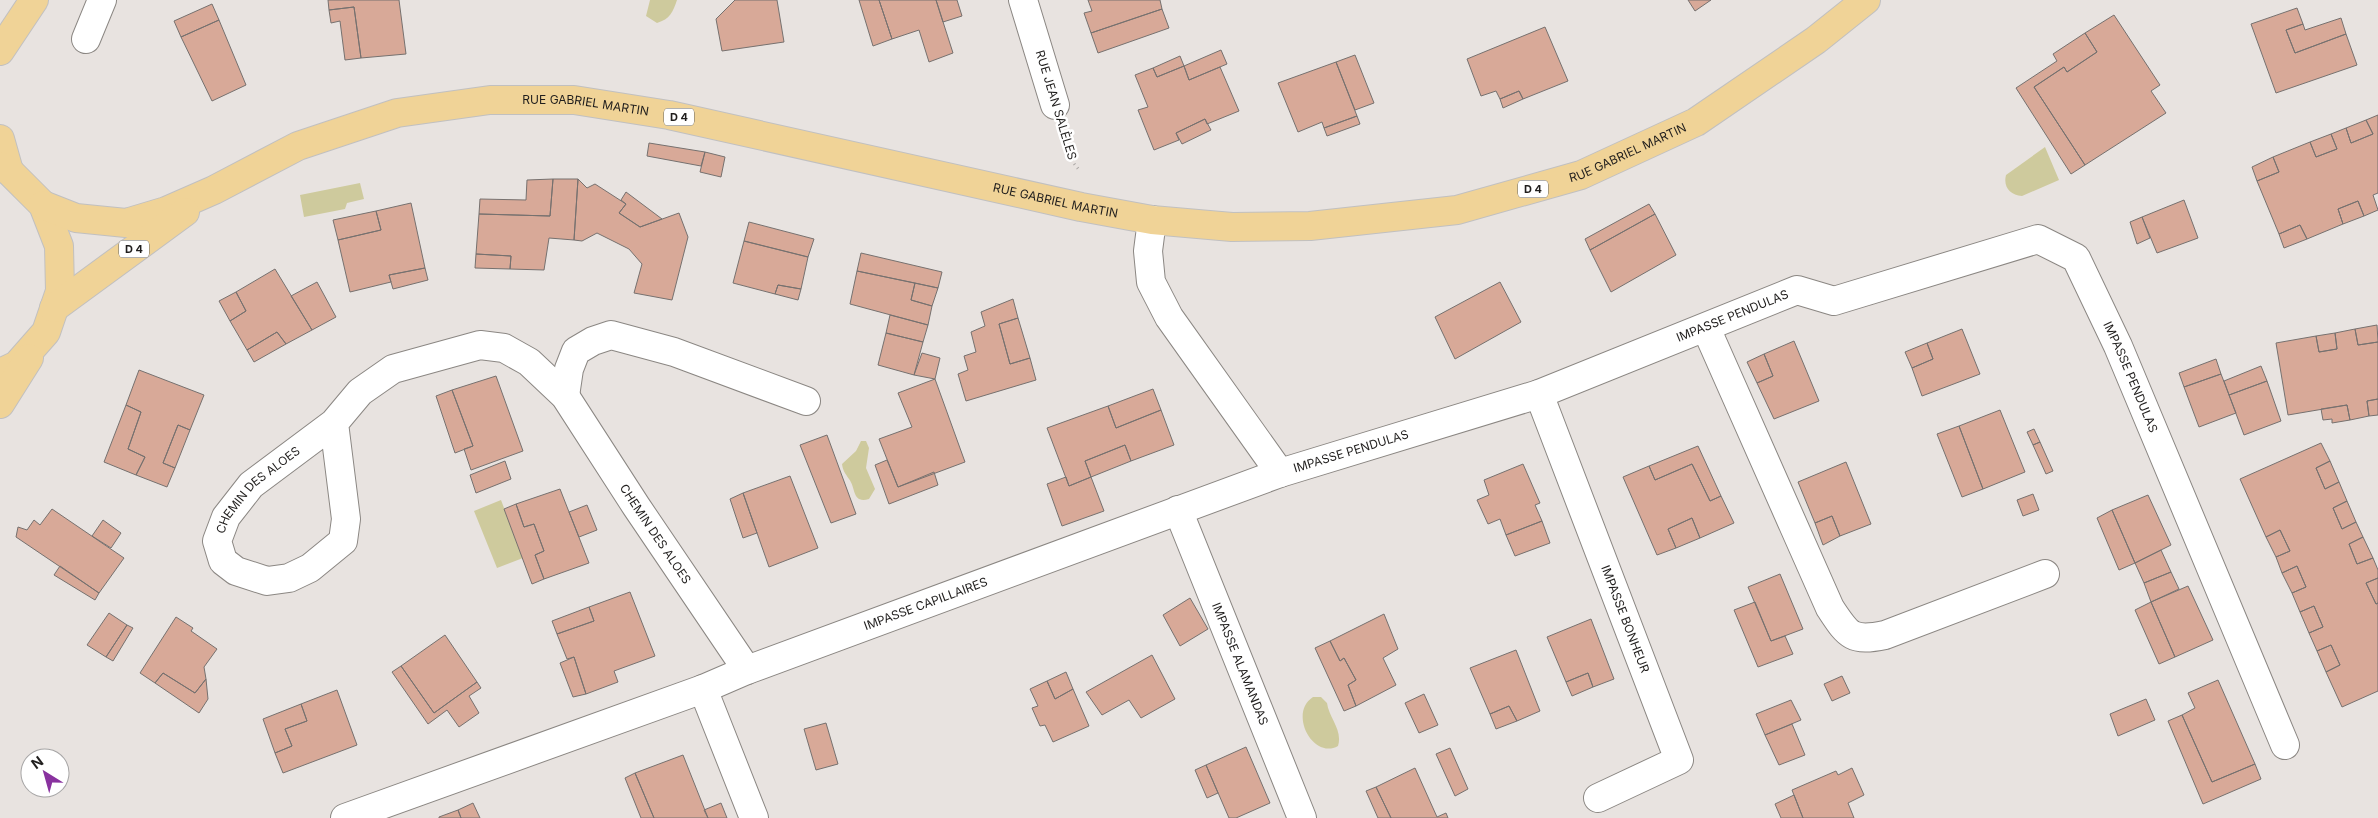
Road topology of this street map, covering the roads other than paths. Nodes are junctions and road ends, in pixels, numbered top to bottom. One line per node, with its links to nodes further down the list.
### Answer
1 (34, 0): 6 (main road)
2 (102, 0): 5 (street)
3 (1023, 0): 7 (street, RUE JEAN SALÈLES)
4 (1866, 0): 12 (main road, RUE GABRIEL MARTIN / D 4)
5 (86, 39)
6 (0, 51)
7 (1055, 104)
8 (0, 138): 9 (main road)
9 (4, 169): 11 (main road)
10 (214, 190): 11 (main road, RUE GABRIEL MARTIN / D 4); 12 (main road, RUE GABRIEL MARTIN / D 4); 13 (main road, RUE GABRIEL MARTIN / D 4)
11 (43, 205): 13 (main road)
12 (1152, 220): 21 (street, IMPASSE PENDULAS)
13 (50, 320): 15 (main road); 19 (main road, D 4)
14 (1706, 328): 16 (street, IMPASSE PENDULAS); 23 (street); 26 (street, IMPASSE PENDULAS)
15 (0, 373)
16 (1539, 394): 21 (street, IMPASSE PENDULAS); 27 (street, IMPASSE BONHEUR)
17 (565, 396): 18 (street); 20 (street, CHEMIN DES ALOES); 24 (street, CHEMIN DES ALOES)
18 (806, 401)
19 (0, 404)
20 (334, 423): 20 (street, CHEMIN DES ALOES)
21 (1280, 474): 22 (street, IMPASSE CAPILLAIRES)
22 (1178, 510): 24 (street, IMPASSE CAPILLAIRES); 30 (street, IMPASSE ALAMANDAS)
23 (2046, 574)
24 (747, 670): 25 (street, IMPASSE CAPILLAIRES)
25 (703, 689): 28 (street, IMPASSE CAPILLAIRES); 29 (street)
26 (2285, 745)
27 (1598, 798)
28 (345, 818)
29 (754, 818)
30 (1302, 818)

